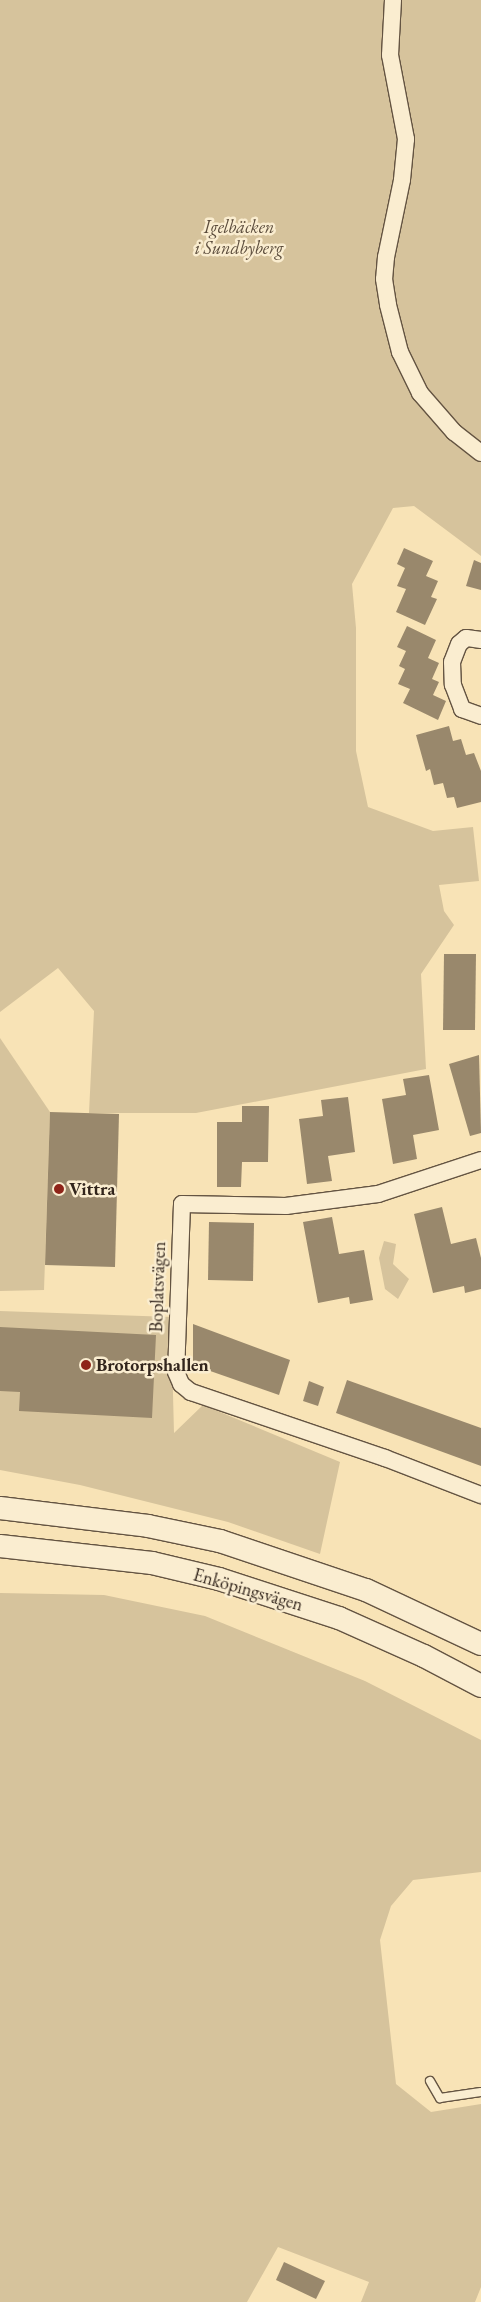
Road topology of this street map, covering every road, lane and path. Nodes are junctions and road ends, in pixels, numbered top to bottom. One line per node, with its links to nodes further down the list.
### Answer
1 (393, 0): 2 (street)
2 (481, 452)
3 (481, 640): 4 (street)
4 (481, 716)
5 (481, 1160): 6 (street, Boplatsvägen)
6 (481, 1495)
7 (0, 1508): 9 (main road, Enköpingsvägen)
8 (0, 1546): 10 (main road, Enköpingsvägen)
9 (481, 1644)
10 (481, 1686)
11 (430, 2081): 12 (lane)
12 (481, 2092)

